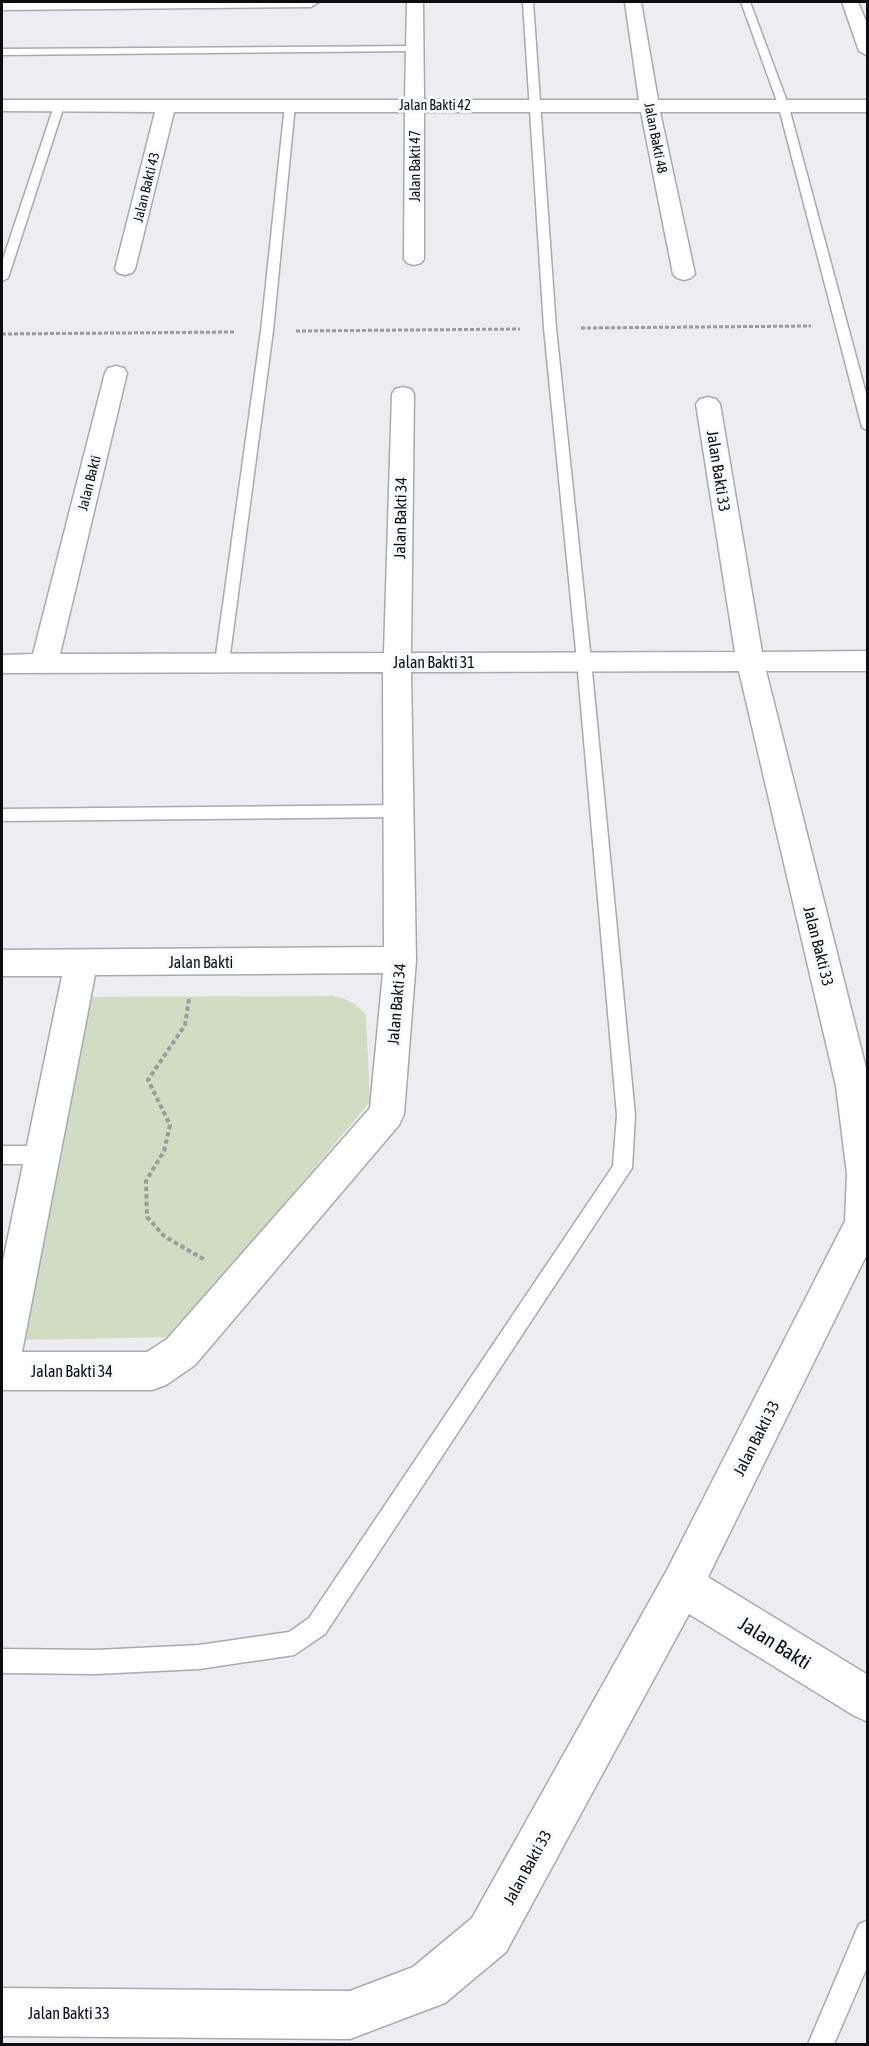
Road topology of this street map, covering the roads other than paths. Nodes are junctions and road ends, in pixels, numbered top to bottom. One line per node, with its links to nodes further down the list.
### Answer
1 (236, 2): 2 (street); 8 (street)
2 (311, 2)
3 (415, 2): 9 (street, Jalan Bakti 47)
4 (528, 2): 18 (lane)
5 (633, 2): 12 (street, Jalan Bakti 48)
6 (745, 2): 13 (lane)
7 (849, 2): 10 (street)
8 (2, 5)
9 (415, 49): 11 (lane); 17 (street, Jalan Bakti 47)
10 (867, 51)
11 (2, 52)
12 (649, 104): 13 (street, Jalan Bakti 42); 18 (street, Jalan Bakti 42); 23 (street, Jalan Bakti 48)
13 (783, 104): 20 (street, Jalan Bakti 42); 28 (lane)
14 (59, 105): 15 (street, Jalan Bakti 42); 19 (street, Jalan Bakti 42); 24 (lane)
15 (166, 105): 16 (street, Jalan Bakti 42); 22 (street, Jalan Bakti 43)
16 (291, 105): 17 (street, Jalan Bakti 42); 32 (lane)
17 (415, 105): 18 (street, Jalan Bakti 42); 21 (street, Jalan Bakti 47)
18 (535, 105): 34 (lane)
19 (2, 106)
20 (867, 106)
21 (414, 259)
22 (125, 269)
23 (684, 274)
24 (2, 278)
25 (116, 374): 31 (street, Jalan Bakti)
26 (403, 394): 33 (street, Jalan Bakti 34)
27 (708, 404): 29 (street, Jalan Bakti 33)
28 (867, 427)
29 (750, 661): 30 (street, Jalan Bakti 31); 34 (street, Jalan Bakti 31); 45 (street, Jalan Bakti 33)
30 (867, 661)
31 (45, 662): 32 (street, Jalan Bakti 31); 35 (street, Jalan Bakti 31)
32 (222, 662): 33 (street, Jalan Bakti 31)
33 (397, 662): 34 (street, Jalan Bakti 31); 36 (street, Jalan Bakti 34)
34 (584, 662): 46 (lane)
35 (2, 664)
36 (400, 811): 37 (lane); 38 (street, Jalan Bakti 34)
37 (2, 815)
38 (400, 960): 40 (street, Jalan Bakti); 44 (street, Jalan Bakti 34)
39 (2, 963): 40 (street, Jalan Bakti)
40 (81, 963): 42 (street)
41 (2, 1155): 42 (lane)
42 (42, 1155): 43 (street)
43 (2, 1355)
44 (2, 1371)
45 (682, 1585): 47 (street, Jalan Bakti); 49 (street, Jalan Bakti 33)
46 (2, 1661)
47 (867, 1700)
48 (867, 1933): 50 (lane)
49 (2, 2012)
50 (820, 2044)

